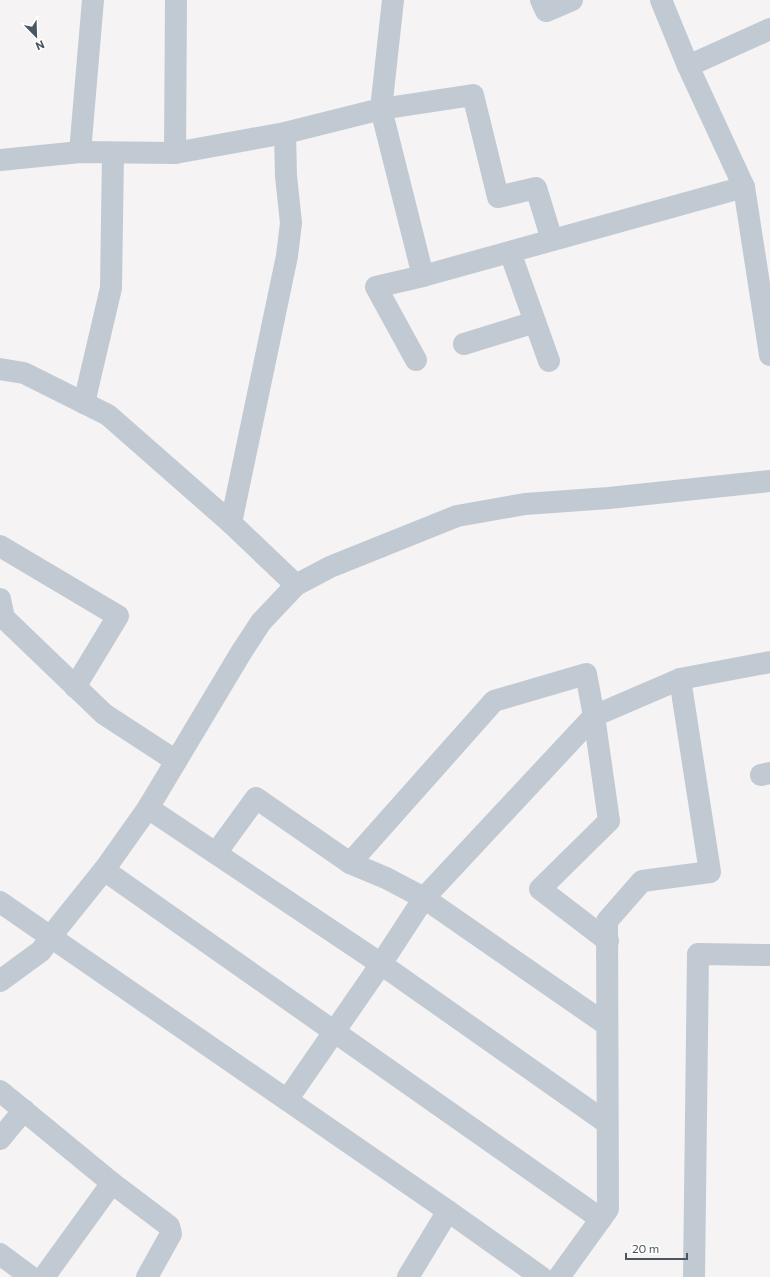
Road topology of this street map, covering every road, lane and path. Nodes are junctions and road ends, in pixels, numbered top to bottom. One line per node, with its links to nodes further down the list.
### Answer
1 (93, 0): 11 (street)
2 (176, 0): 13 (street)
3 (393, 0): 9 (street)
4 (541, 0): 5 (street)
5 (572, 0)
6 (661, 0): 8 (street)
7 (770, 29): 8 (street)
8 (688, 66): 15 (street)
9 (381, 109): 10 (street); 16 (street); 18 (street)
10 (285, 133): 13 (street); 27 (street)
11 (80, 152): 12 (street); 14 (street)
12 (113, 152): 13 (street); 25 (street)
13 (175, 153)
14 (0, 160)
15 (744, 187): 16 (street); 21 (street)
16 (552, 240): 17 (street)
17 (510, 252): 18 (street); 19 (street)
18 (423, 276): 22 (street)
19 (535, 322): 20 (street); 23 (street)
20 (464, 344)
21 (770, 350)
22 (416, 360)
23 (549, 361)
24 (0, 369): 25 (street)
25 (84, 403): 27 (street)
26 (770, 481): 29 (street)
27 (231, 523): 29 (street)
28 (0, 546): 33 (street)
29 (296, 585): 35 (street)
30 (0, 599): 33 (street)
31 (770, 662): 32 (street)
32 (680, 679): 34 (street); 43 (street)
33 (75, 687): 35 (street)
34 (594, 716): 38 (street); 40 (street); 43 (street)
35 (176, 761): 36 (street)
36 (148, 808): 37 (street); 39 (street)
37 (216, 853): 38 (street); 45 (street)
38 (350, 863): 40 (street)
39 (104, 870): 42 (street); 48 (street)
40 (424, 898): 45 (street); 47 (street)
41 (0, 902): 42 (street)
42 (50, 938): 46 (street); 50 (street)
43 (608, 941): 47 (street)
44 (770, 955): 64 (street)
45 (381, 964): 48 (street); 52 (street)
46 (0, 981)
47 (607, 1025): 52 (street)
48 (334, 1031): 50 (street); 56 (street)
49 (0, 1091): 51 (street)
50 (288, 1100): 55 (street)
51 (24, 1110): 53 (street); 54 (street)
52 (607, 1123): 56 (street)
53 (0, 1139)
54 (112, 1183): 59 (street); 60 (street)
55 (448, 1211): 61 (street); 62 (street)
56 (601, 1219): 63 (street)
57 (0, 1254): 58 (street)
58 (31, 1277)
59 (44, 1277)
60 (146, 1277)
61 (408, 1277)
62 (541, 1277)
63 (559, 1277)
64 (694, 1277)

